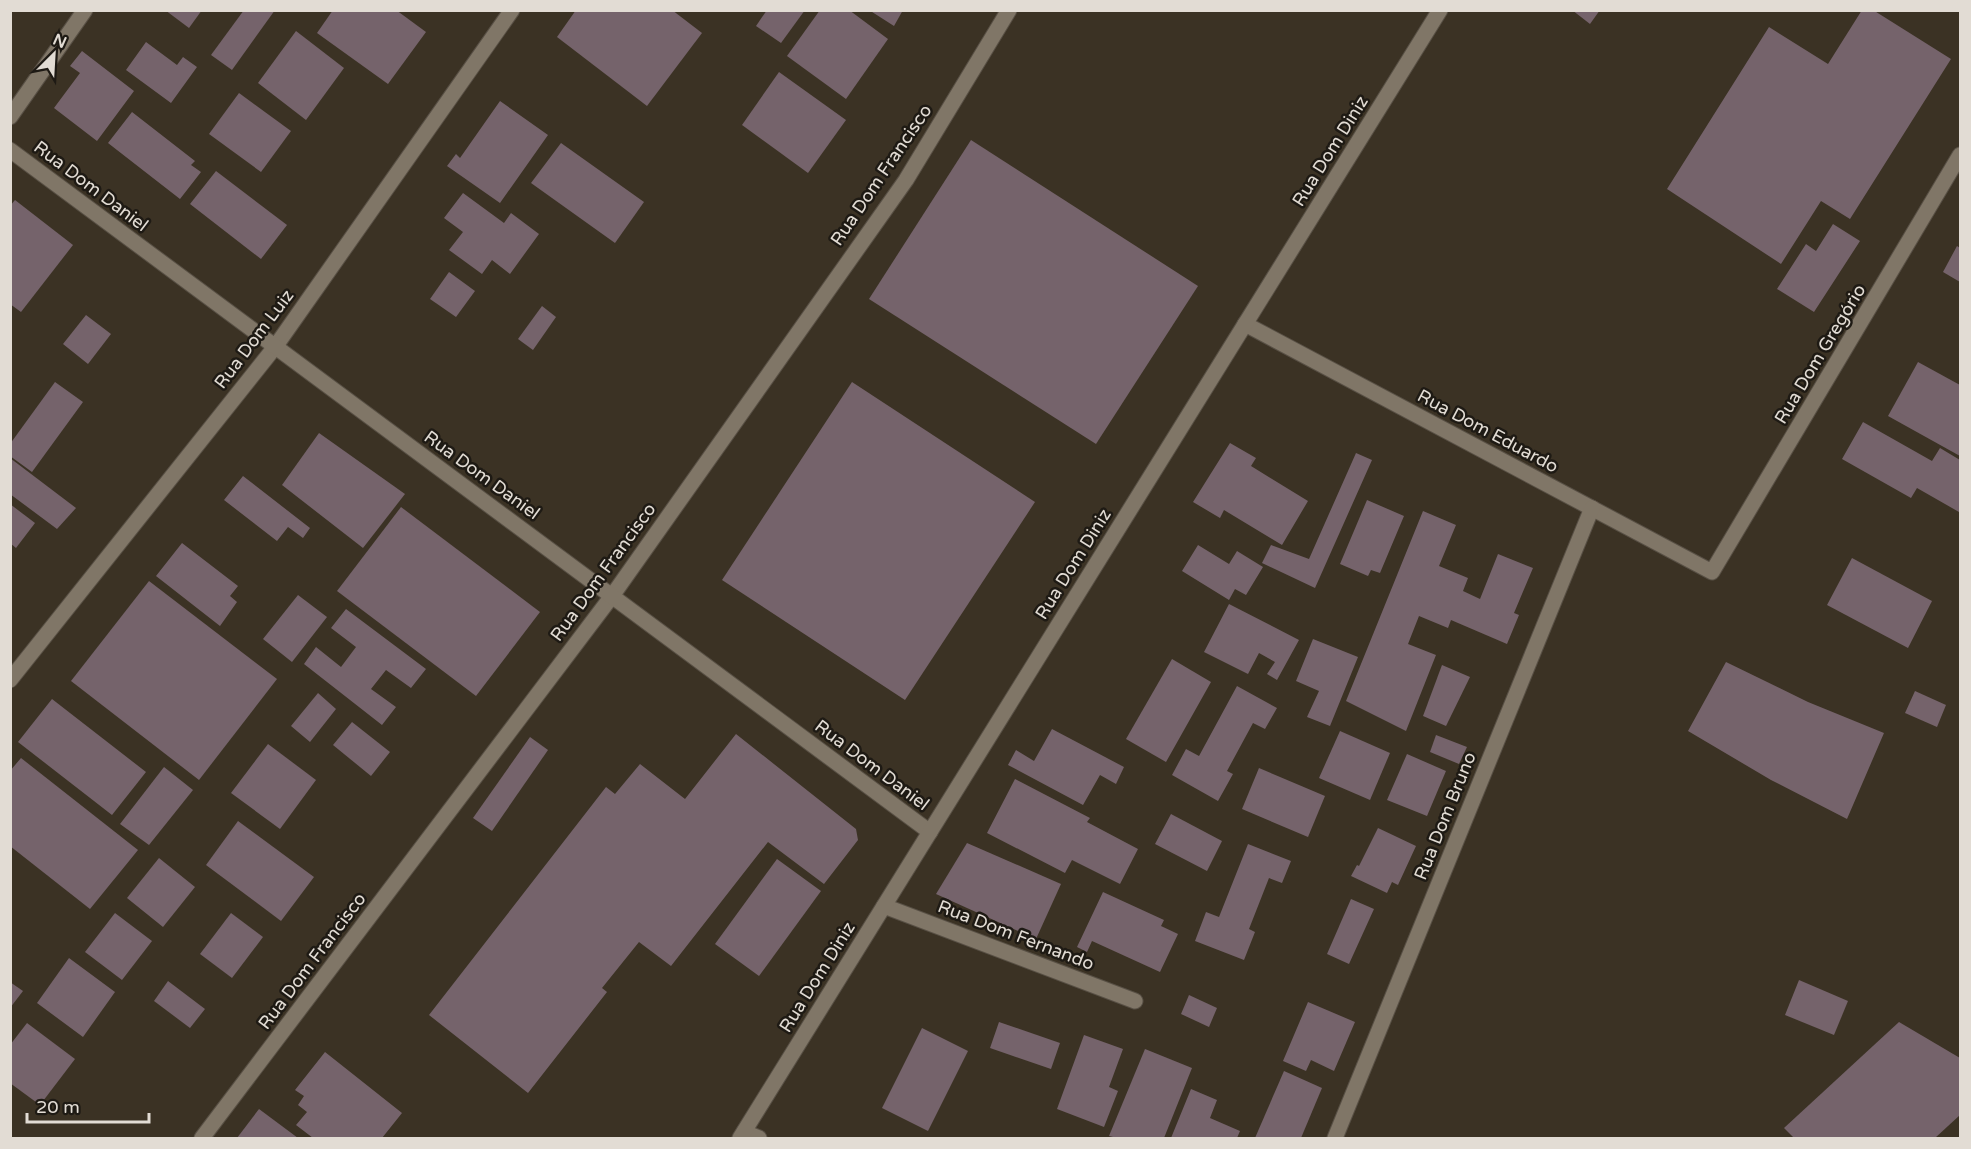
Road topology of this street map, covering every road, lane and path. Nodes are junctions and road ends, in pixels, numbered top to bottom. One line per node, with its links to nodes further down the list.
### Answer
1 (85, 10): 5 (street)
2 (512, 10): 9 (street, Rua Dom Luiz)
3 (1008, 10): 12 (street, Rua Dom Francisco)
4 (1440, 10): 8 (street, Rua Dom Diniz)
5 (10, 117)
6 (10, 150): 9 (street, Rua Dom Daniel)
7 (1960, 155): 11 (street, Rua Dom Gregório)
8 (1245, 324): 10 (street, Rua Dom Eduardo); 14 (street, Rua Dom Diniz)
9 (275, 346): 12 (street, Rua Dom Daniel); 13 (street, Rua Dom Luiz)
10 (1592, 508): 11 (street, Rua Dom Eduardo); 20 (street, Rua Dom Bruno)
11 (1712, 572)
12 (612, 596): 14 (street, Rua Dom Daniel); 18 (street, Rua Dom Francisco)
13 (10, 680)
14 (930, 832): 15 (street, Rua Dom Diniz)
15 (884, 906): 16 (street, Rua Dom Fernando); 17 (street, Rua Dom Diniz)
16 (1135, 1001)
17 (742, 1135): 19 (street)
18 (202, 1138)
19 (759, 1138)
20 (1335, 1138)

